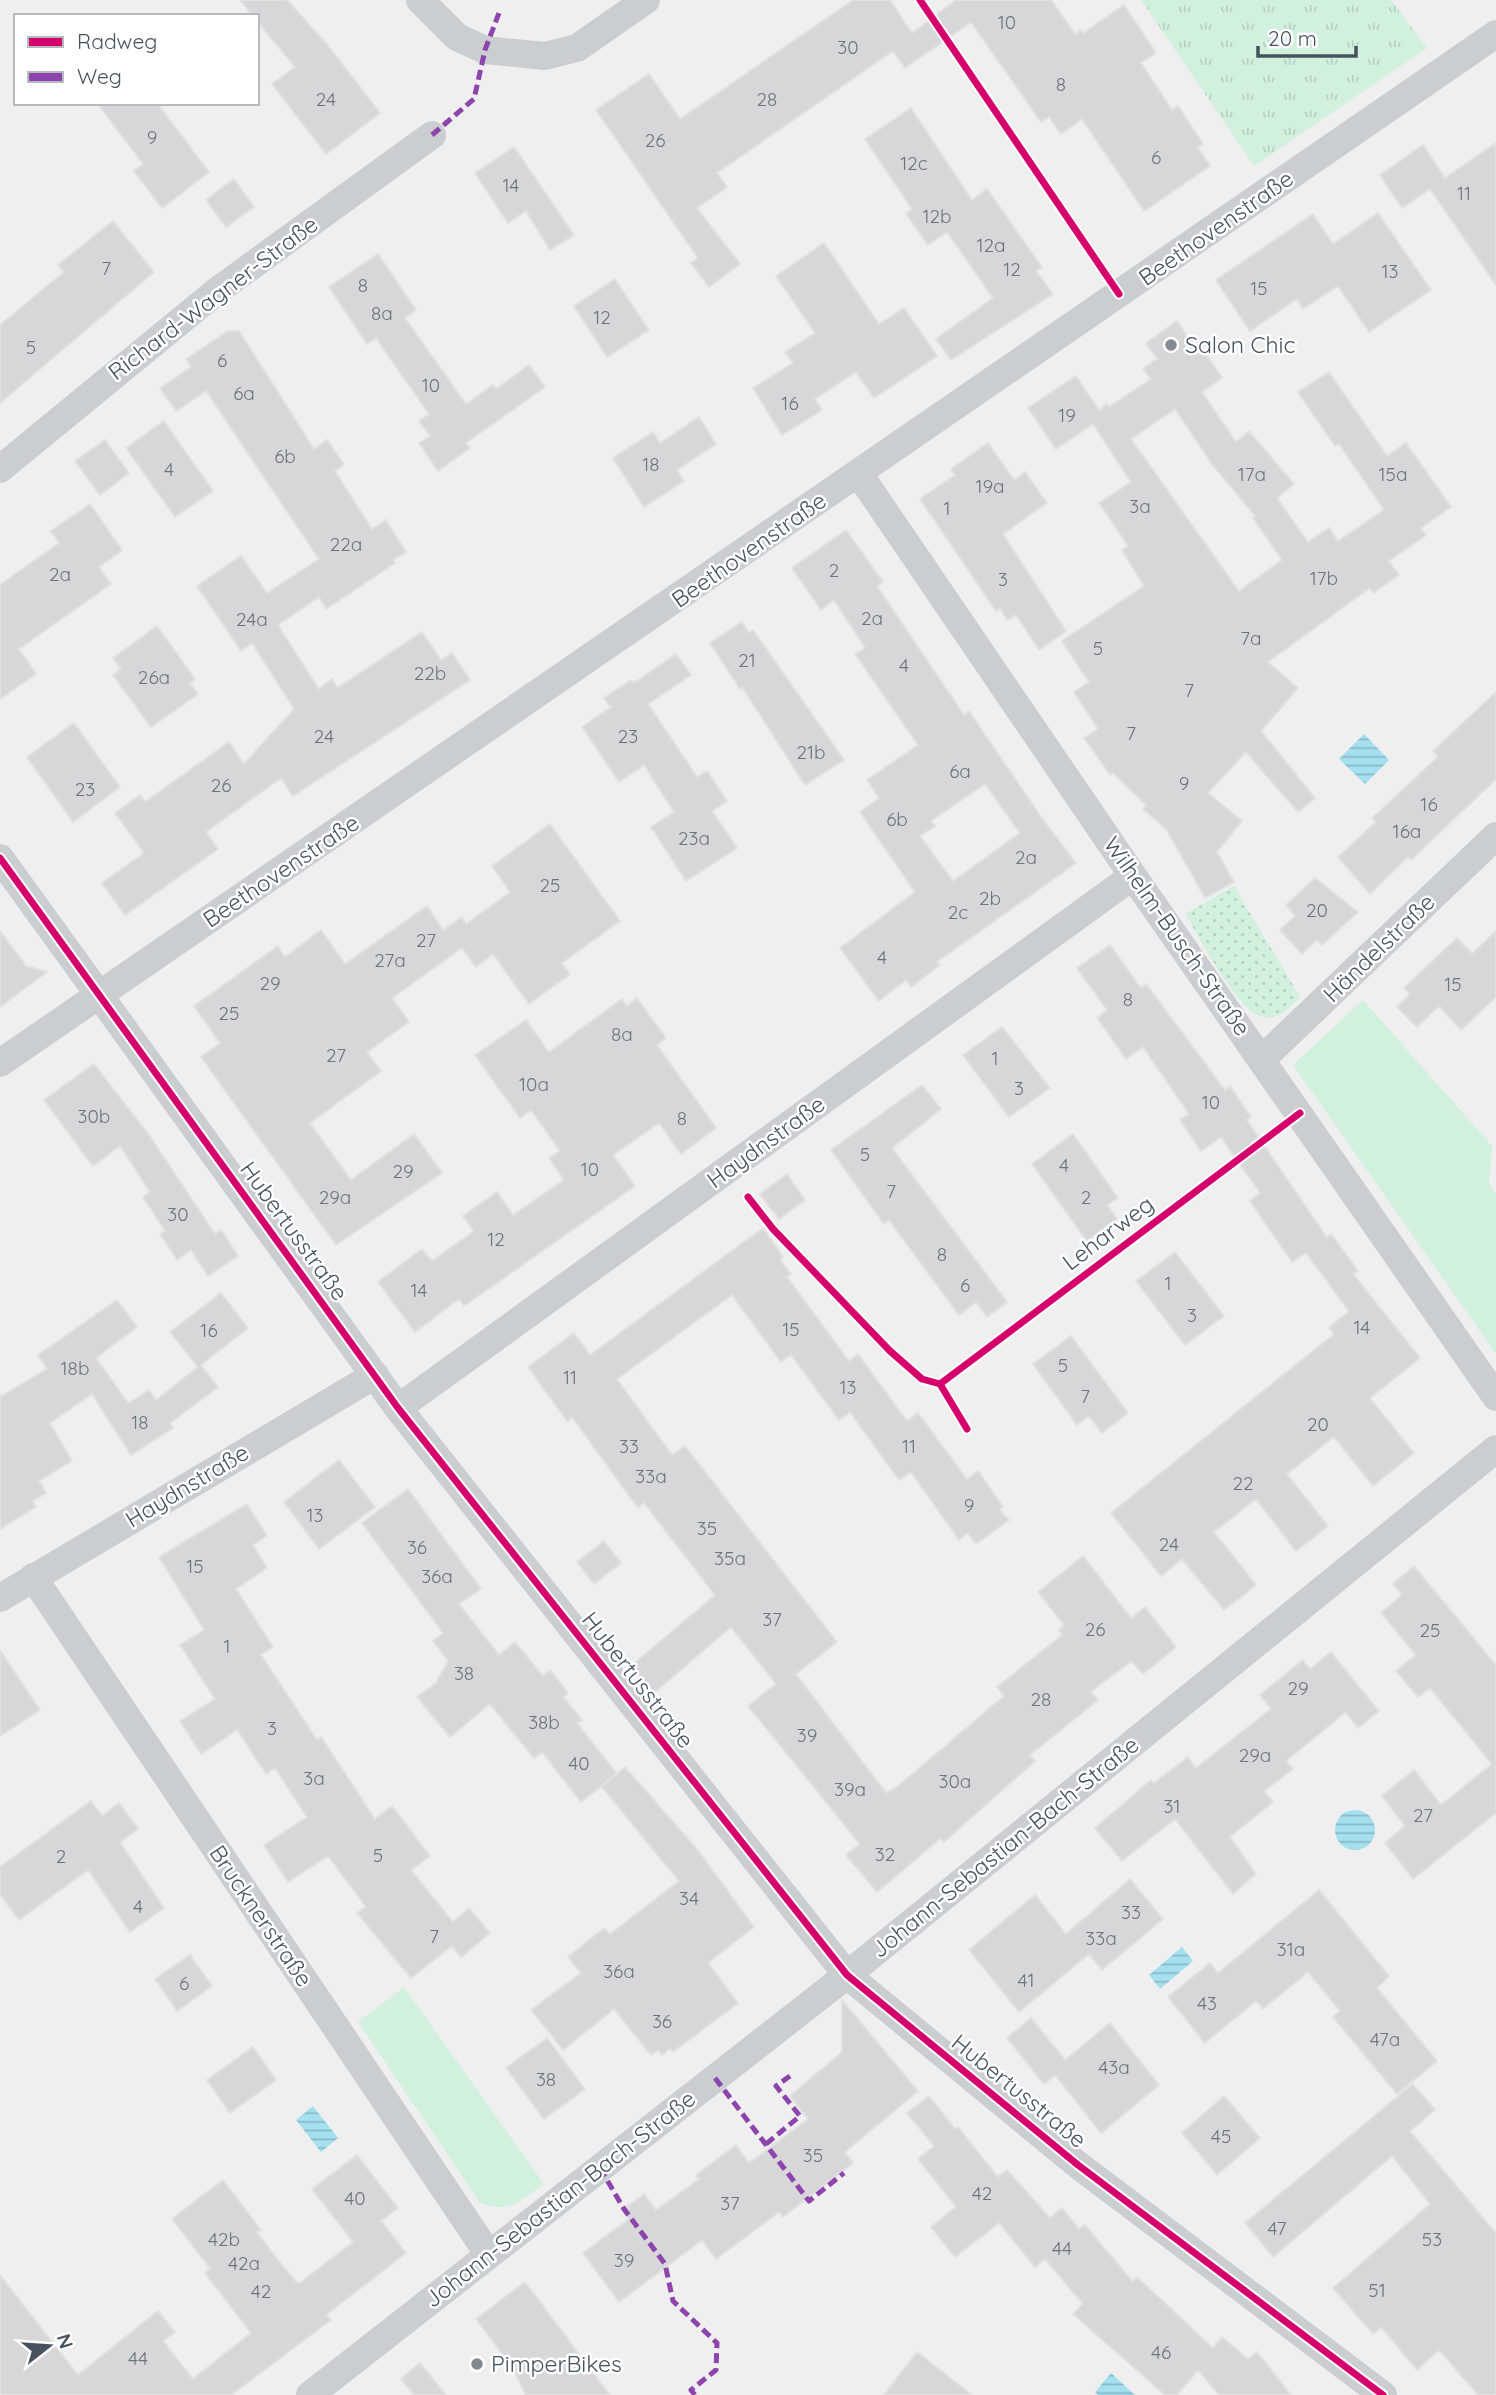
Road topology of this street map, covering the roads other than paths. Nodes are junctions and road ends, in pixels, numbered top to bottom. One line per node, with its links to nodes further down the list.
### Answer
1 (420, 0): 2 (street)
2 (646, 0)
3 (1496, 34): 6 (street, Beethovenstraße)
4 (432, 135): 5 (street, Richard-Wagner-Straße)
5 (0, 469)
6 (859, 474): 9 (street, Wilhelm-Busch-Straße); 10 (street, Beethovenstraße)
7 (1496, 836): 11 (street, Händelstraße)
8 (0, 858): 10 (street, Hubertusstraße)
9 (1133, 876): 11 (street, Wilhelm-Busch-Straße); 15 (street, Haydnstraße)
10 (99, 995): 12 (street, Beethovenstraße); 13 (street, Hubertusstraße)
11 (1262, 1059): 14 (street, Wilhelm-Busch-Straße)
12 (0, 1063)
13 (374, 1375): 15 (street, Hubertusstraße); 17 (street, Haydnstraße)
14 (1496, 1397)
15 (398, 1408): 19 (street, Hubertusstraße)
16 (1496, 1449): 19 (street, Johann-Sebastian-Bach-Straße)
17 (33, 1577): 18 (street, Haydnstraße); 20 (street, Brucknerstraße)
18 (0, 1598)
19 (847, 1975): 20 (street, Johann-Sebastian-Bach-Straße); 22 (street, Hubertusstraße)
20 (489, 2255): 21 (street, Johann-Sebastian-Bach-Straße)
21 (310, 2395)
22 (1383, 2395)

